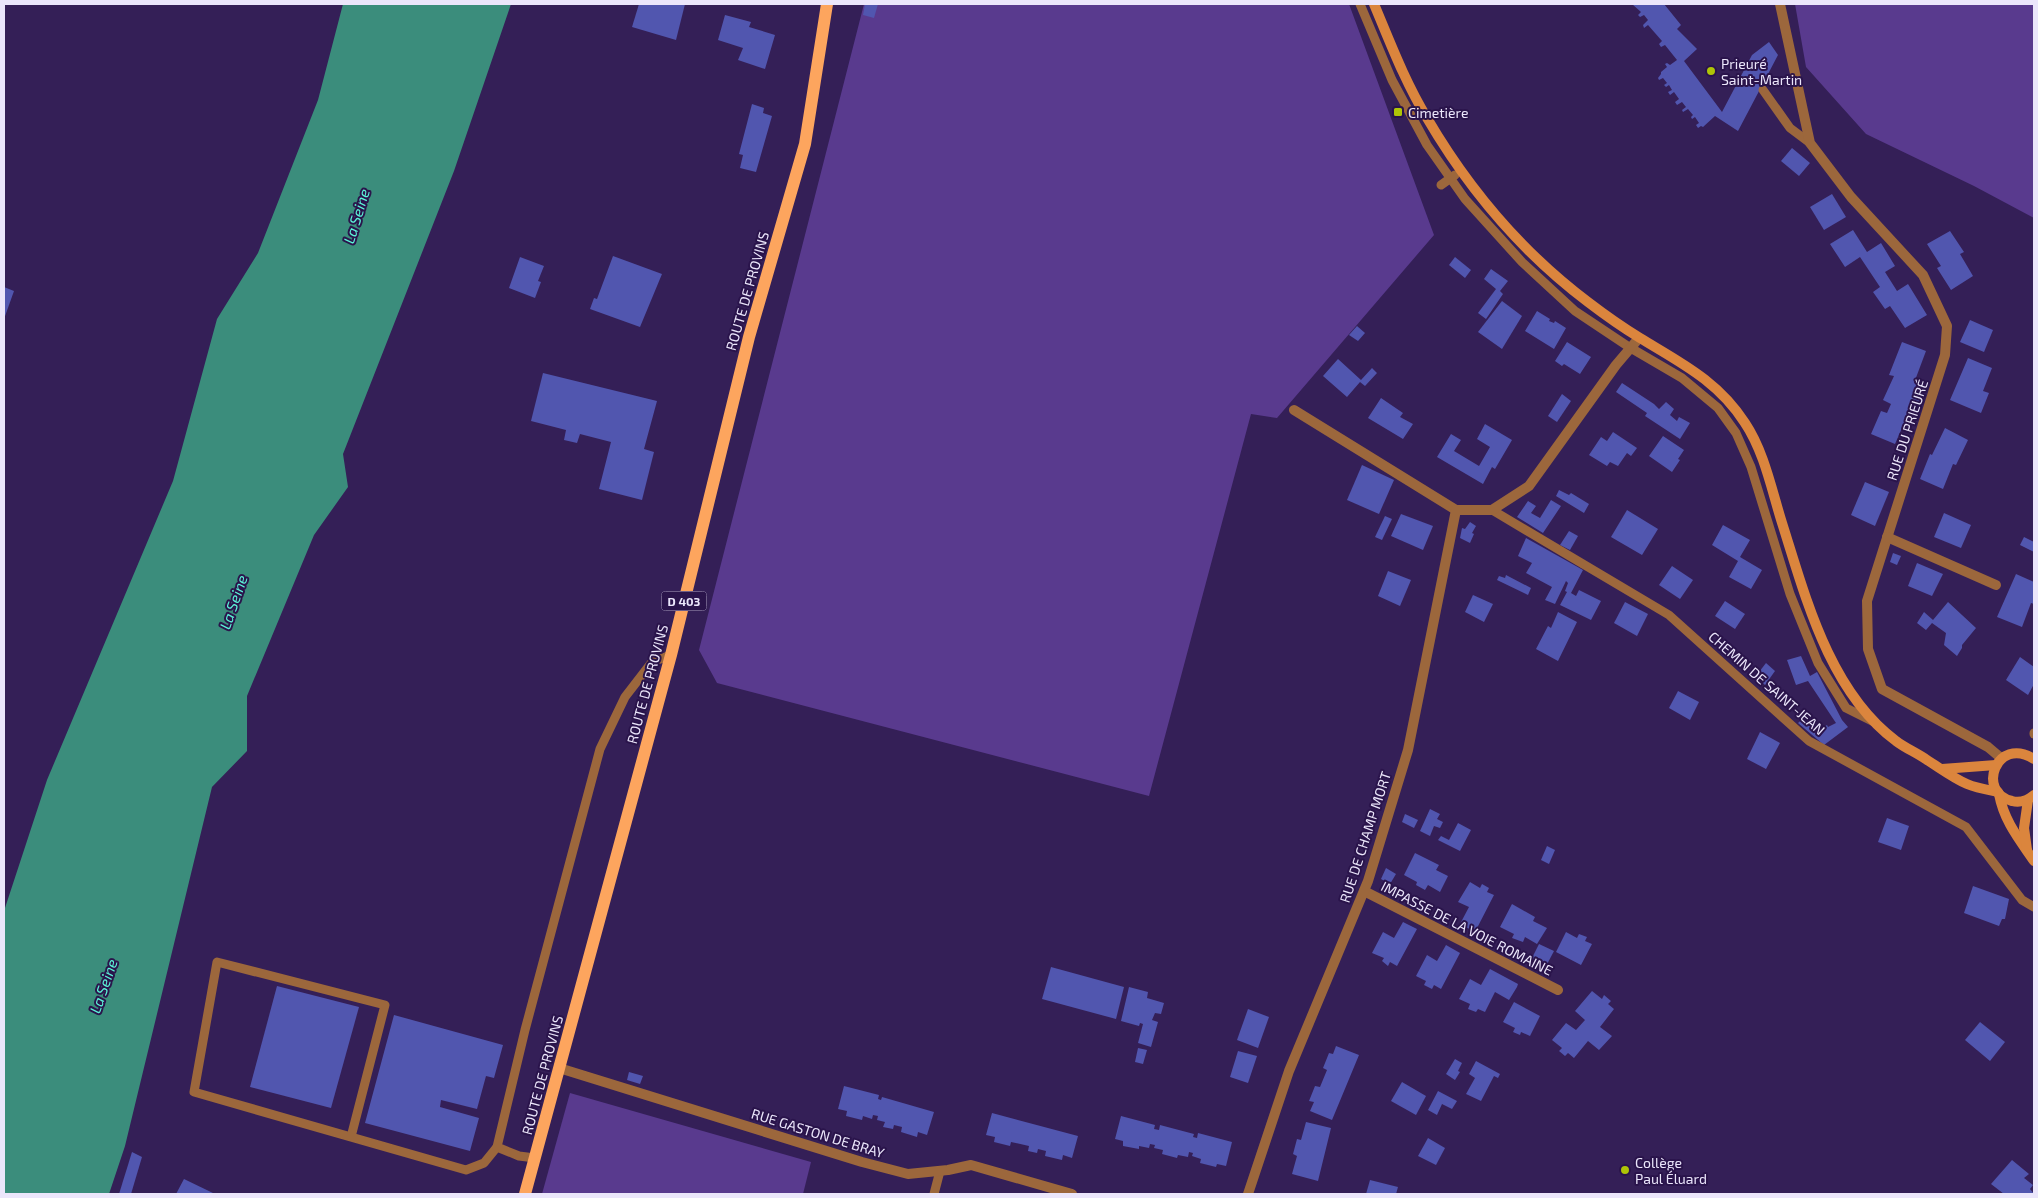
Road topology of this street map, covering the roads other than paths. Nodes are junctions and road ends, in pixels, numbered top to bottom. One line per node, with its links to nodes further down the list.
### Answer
1 (826, 4): 17 (main road, ROUTE DE PROVINS / D 403)
2 (1360, 4): 8 (lane)
3 (1374, 4): 7 (street)
4 (1780, 4): 6 (street, RUE DU PRIEURÉ)
5 (1763, 90): 6 (lane)
6 (1810, 143): 15 (street, RUE DU PRIEURÉ)
7 (1460, 170): 8 (lane); 10 (street)
8 (1451, 178): 9 (lane); 11 (lane)
9 (1441, 185)
10 (1639, 338): 11 (street); 18 (street)
11 (1629, 348): 14 (street); 18 (lane)
12 (1294, 410): 13 (street)
13 (1456, 510): 14 (street); 26 (street, RUE DE CHAMP MORT)
14 (1492, 510): 27 (lane, CHEMIN DE SAINT-JEAN)
15 (1887, 537): 16 (street); 20 (street, RUE DU PRIEURÉ)
16 (1996, 585)
17 (671, 655): 29 (main road, ROUTE DE PROVINS / D 403); 31 (lane)
18 (1879, 725): 21 (street)
19 (2034, 759): 20 (street)
20 (1998, 762): 21 (street); 22 (street)
21 (1942, 769): 22 (street)
22 (1999, 793): 23 (street); 24 (street)
23 (2031, 798): 24 (street)
24 (2028, 851): 25 (street)
25 (2034, 861)
26 (1364, 891): 28 (street, IMPASSE DE LA VOIE ROMAINE); 37 (street, RUE DE CHAMP MORT)
27 (2034, 907)
28 (1558, 990)
29 (559, 1068): 32 (main road, ROUTE DE PROVINS / D 403); 33 (street, RUE GASTON DE BRAY)
30 (351, 1137): 30 (lane); 31 (lane)
31 (497, 1147): 32 (lane)
32 (535, 1158): 34 (main road, ROUTE DE PROVINS / D 403)
33 (940, 1171): 35 (lane); 36 (street, RUE GASTON DE BRAY)
34 (525, 1194)
35 (934, 1194)
36 (1072, 1194)
37 (1248, 1194)

